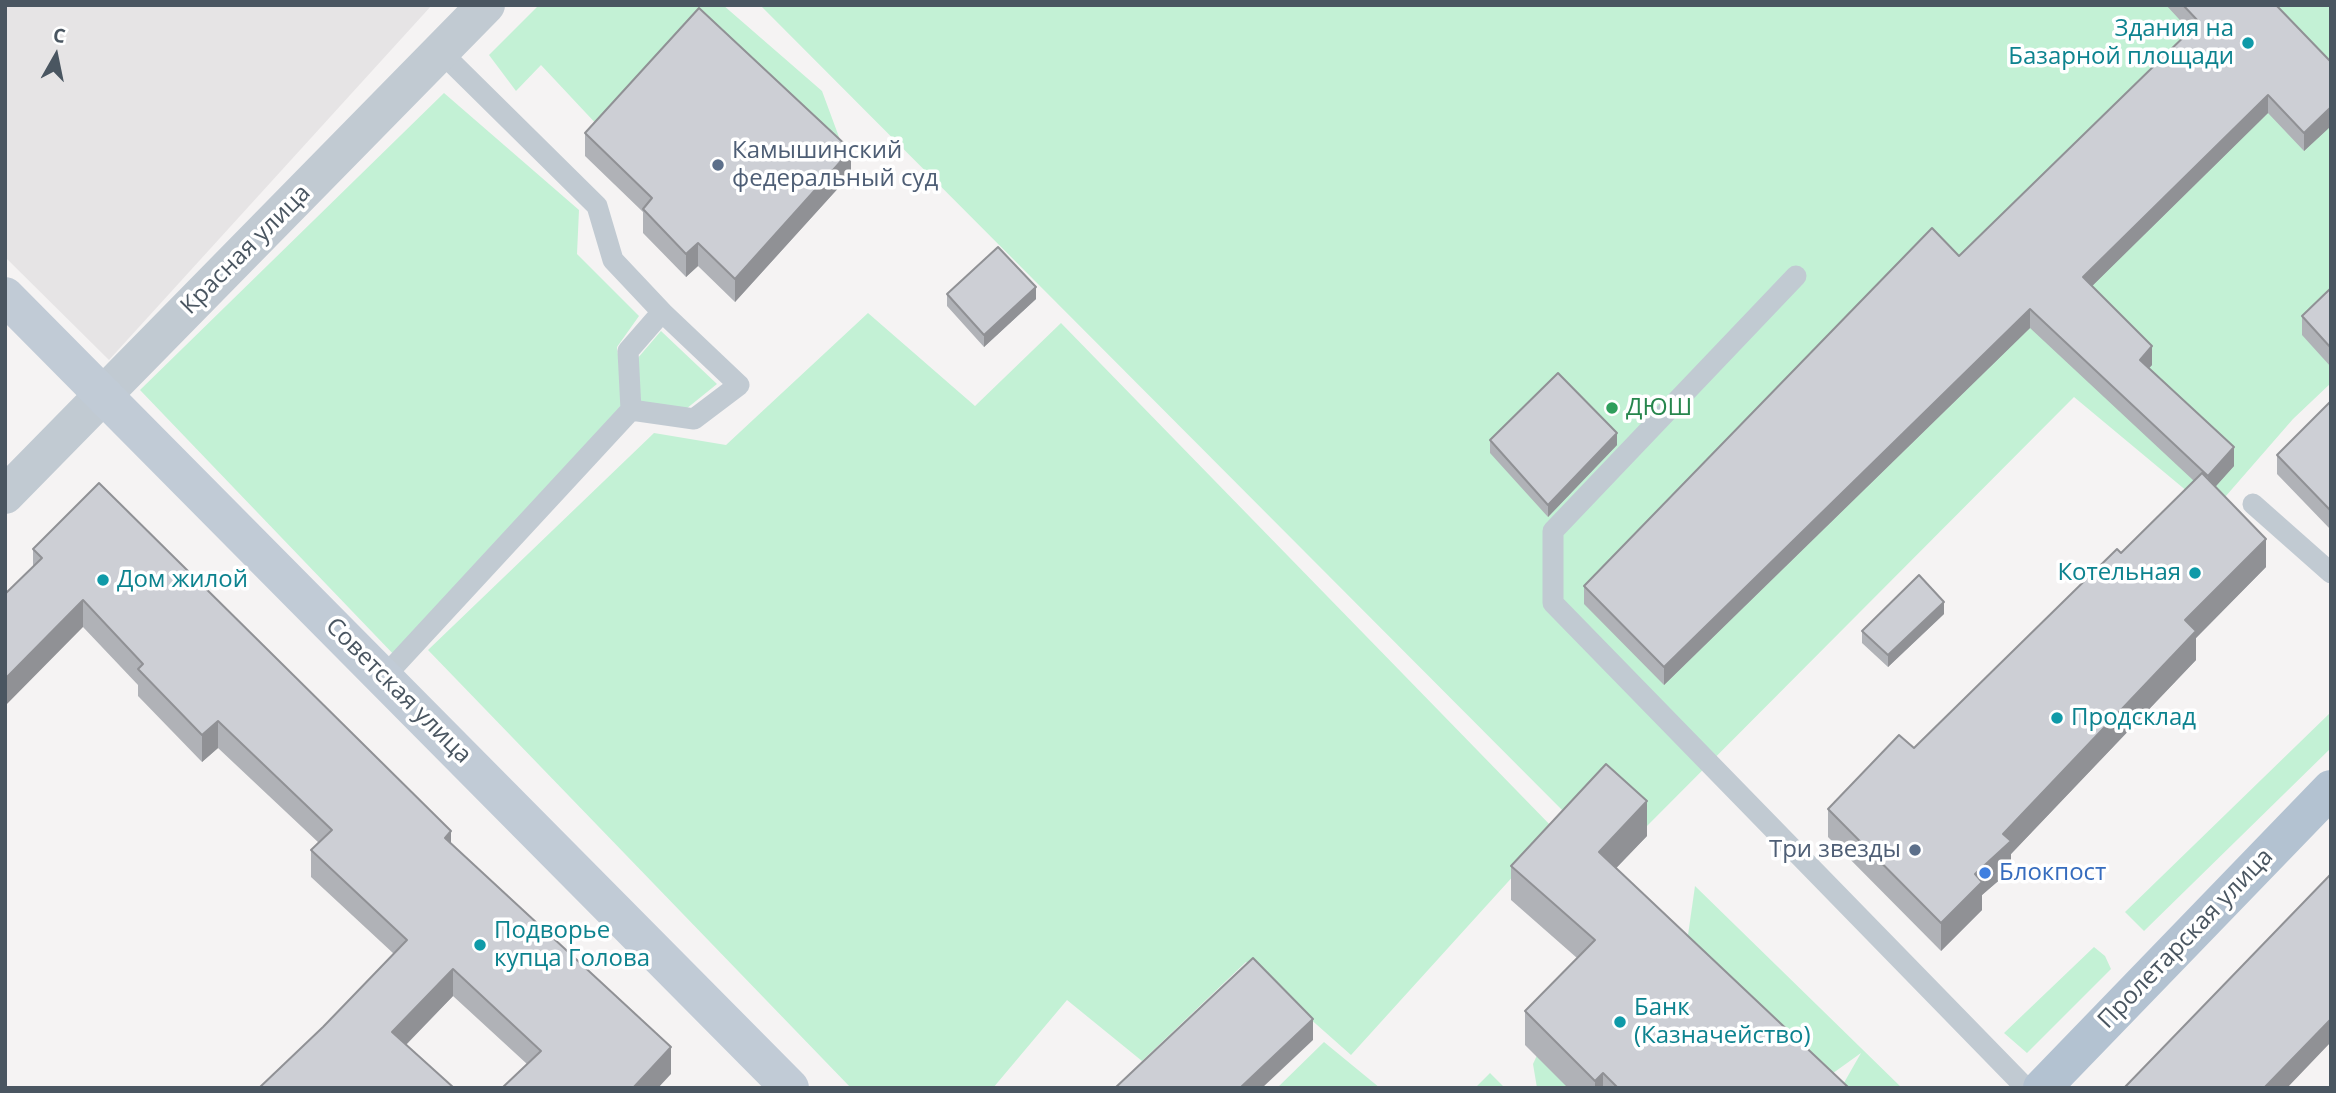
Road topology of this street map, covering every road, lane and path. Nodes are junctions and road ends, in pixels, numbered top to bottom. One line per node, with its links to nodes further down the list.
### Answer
1 (486, 5): 2 (street, Красная улица)
2 (441, 52): 5 (lane); 6 (street, Красная улица)
3 (1796, 276): 14 (lane)
4 (5, 296): 6 (street, Советская улица)
5 (662, 312): 7 (lane); 7 (lane)
6 (104, 395): 8 (street, Красная улица); 11 (street, Советская улица)
7 (631, 410): 11 (lane)
8 (5, 495)
9 (2253, 504): 10 (lane)
10 (2331, 573)
11 (384, 677): 13 (street, Советская улица)
12 (2331, 789): 15 (main road, Пролетарская улица)
13 (777, 1083)
14 (2026, 1088)
15 (2042, 1088)

